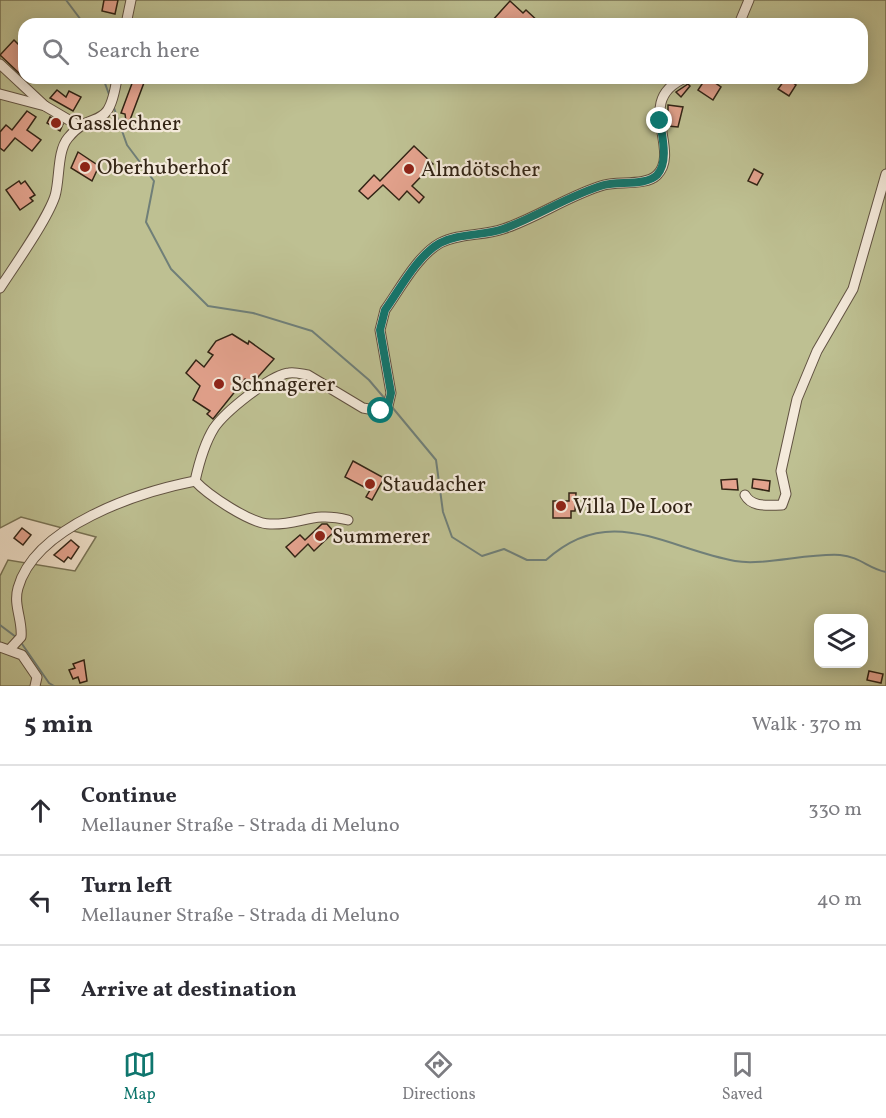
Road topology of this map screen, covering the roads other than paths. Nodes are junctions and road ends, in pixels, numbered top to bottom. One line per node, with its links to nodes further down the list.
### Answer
1 (131, 0): 3 (street)
2 (749, 0): 4 (street)
3 (127, 18)
4 (742, 18)
5 (0, 64): 6 (street)
6 (18, 81)
7 (21, 84): 11 (street)
8 (116, 84): 12 (street)
9 (676, 84): 15 (street)
10 (0, 94): 11 (street)
11 (45, 106): 12 (street)
12 (79, 126): 14 (street)
13 (886, 174): 16 (street)
14 (0, 288)
15 (195, 481): 17 (street); 18 (street)
16 (745, 495)
17 (348, 520)
18 (12, 645): 19 (street)
19 (35, 686)

